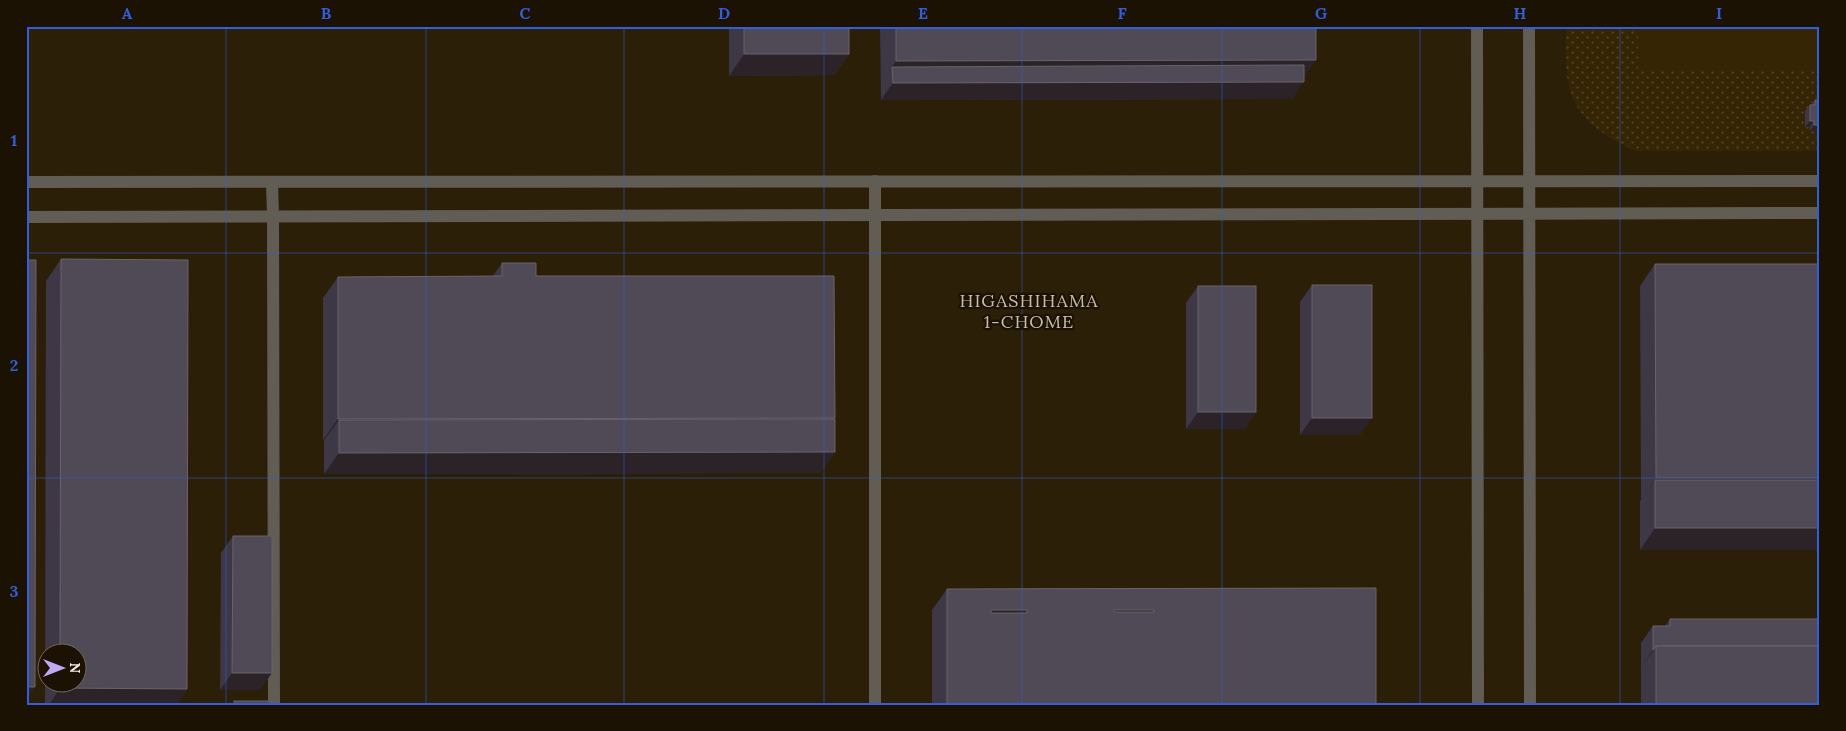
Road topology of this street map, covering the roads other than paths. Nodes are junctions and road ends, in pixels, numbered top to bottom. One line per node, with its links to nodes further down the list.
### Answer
1 (1477, 26): 3 (street)
2 (1529, 26): 5 (street)
3 (1478, 180): 4 (street); 5 (street); 10 (street)
4 (875, 181): 8 (street); 12 (street)
5 (1529, 181): 6 (street); 11 (street)
6 (1820, 181)
7 (26, 182): 8 (street)
8 (272, 182): 13 (street)
9 (1820, 213): 11 (street)
10 (1478, 214): 11 (street); 12 (street); 17 (street)
11 (1529, 214): 18 (street)
12 (875, 215): 13 (street); 16 (street)
13 (273, 216): 14 (street); 15 (street)
14 (26, 217)
15 (274, 705)
16 (875, 705)
17 (1478, 705)
18 (1530, 705)

